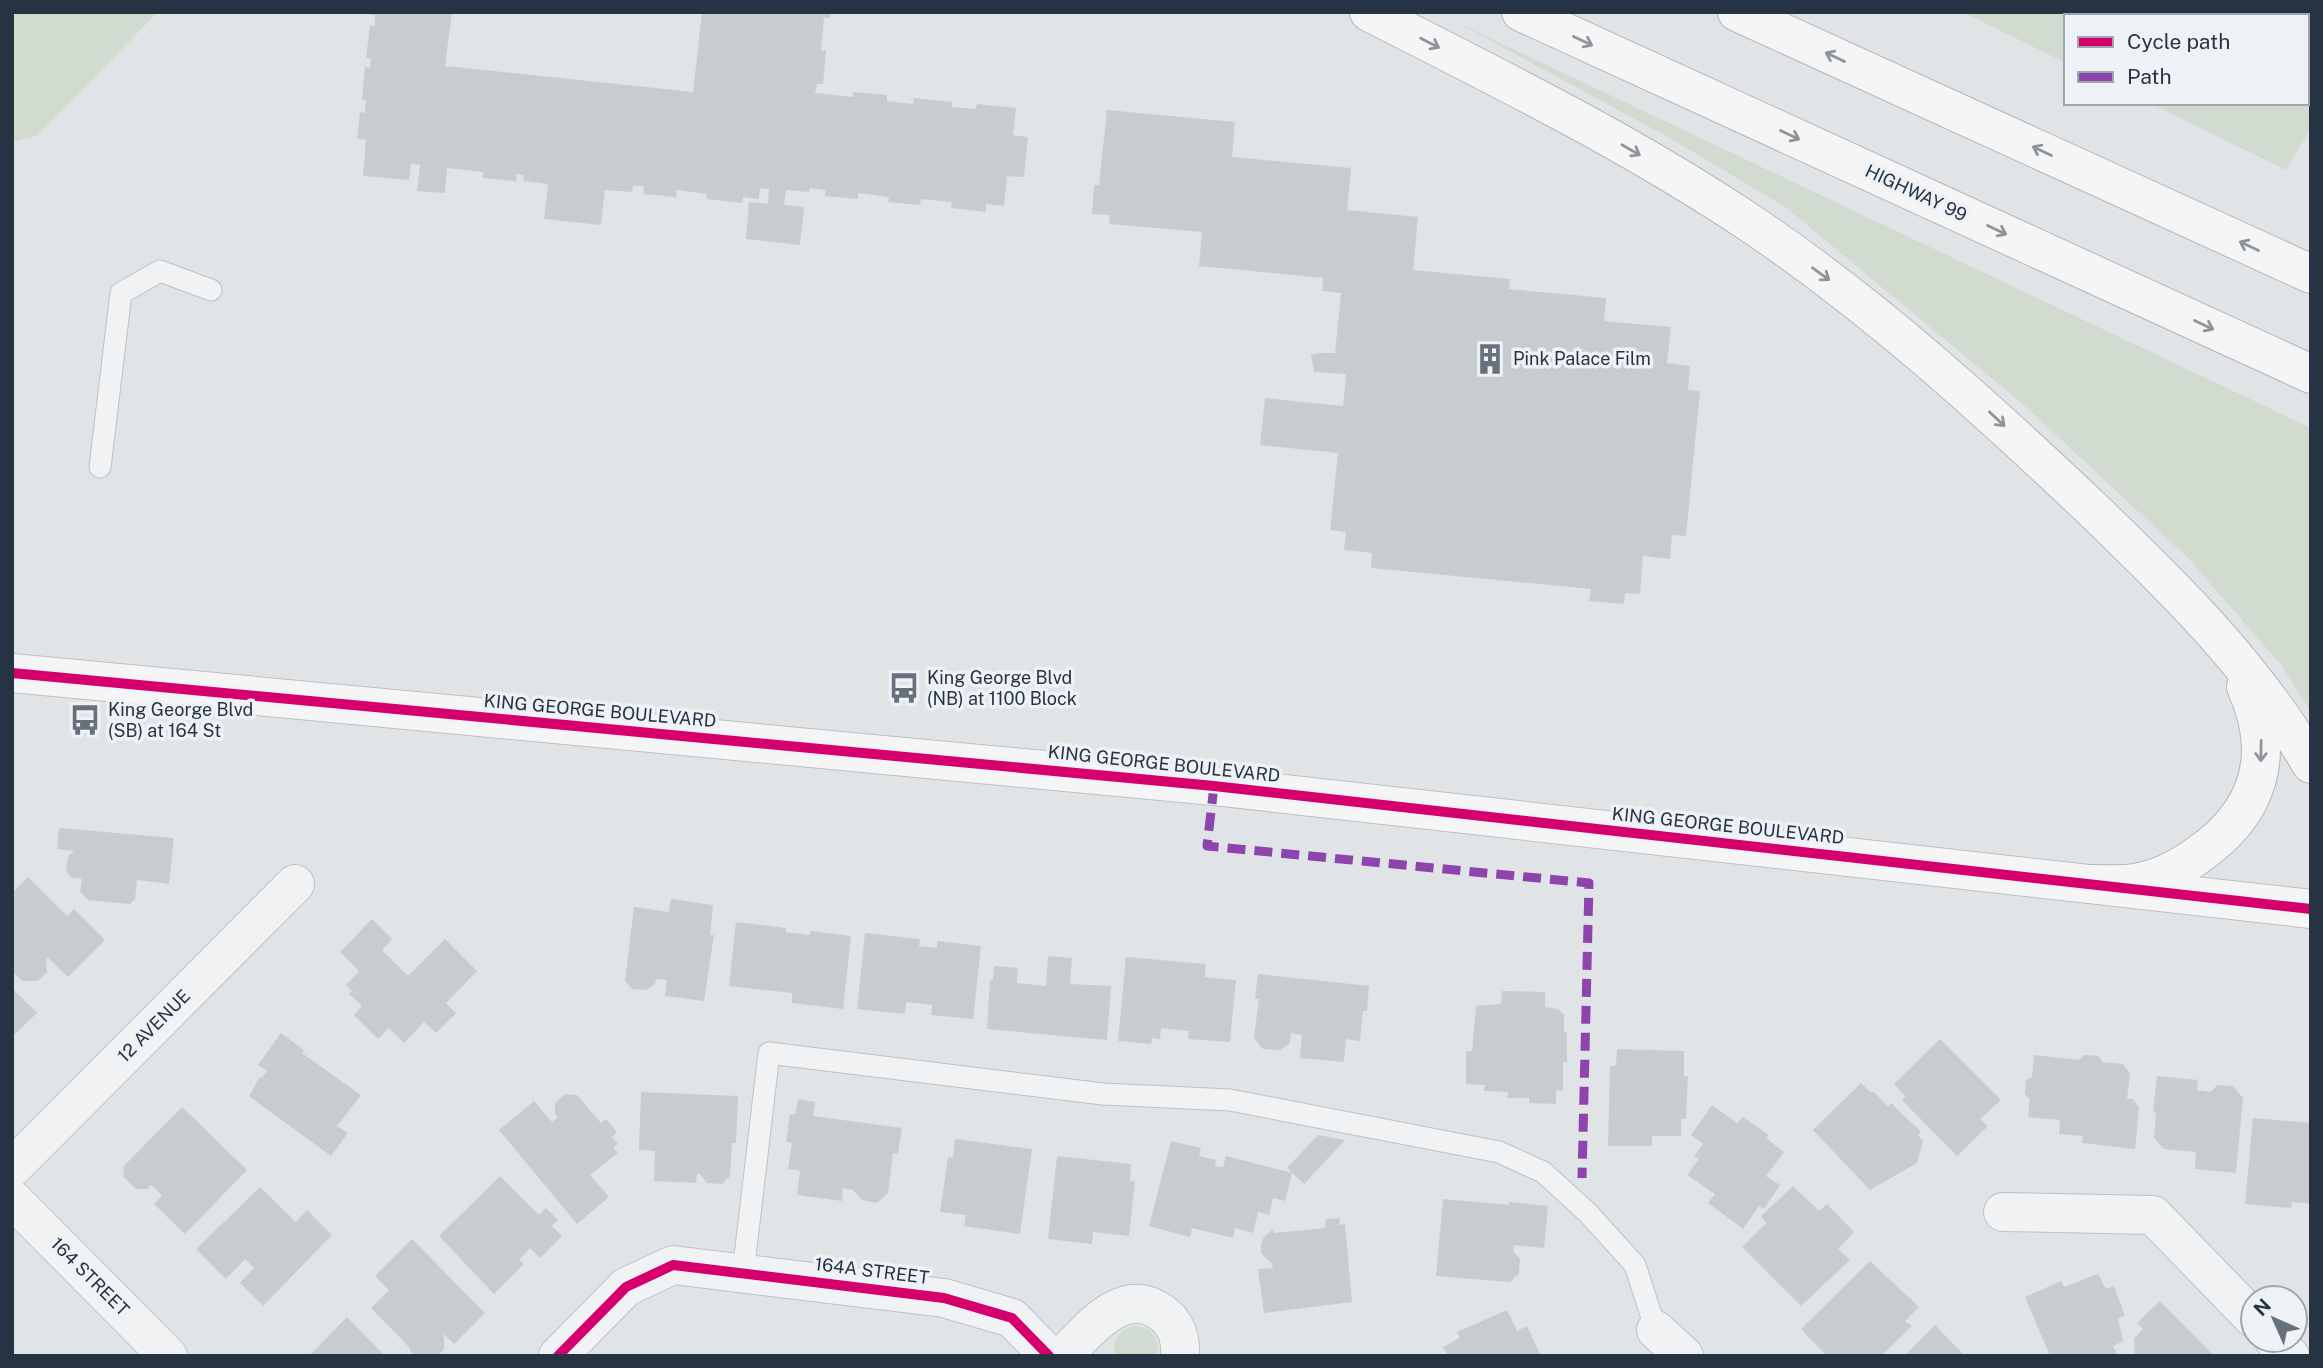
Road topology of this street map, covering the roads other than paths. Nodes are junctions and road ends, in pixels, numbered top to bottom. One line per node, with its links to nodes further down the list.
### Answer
1 (1370, 12): 8 (main road, one-way to 8)
2 (1521, 12): 6 (main road, HIGHWAY 99, one-way to 6)
3 (1737, 12): 4 (main road, one-way to 3)
4 (2311, 274)
5 (212, 290): 7 (lane)
6 (2311, 374)
7 (100, 467)
8 (2190, 605): 10 (main road); 12 (main road, one-way to 12)
9 (12, 673): 12 (main road, KING GEORGE BOULEVARD)
10 (2311, 764)
11 (295, 884): 14 (street, 12 AVENUE)
12 (2091, 884): 13 (main road, KING GEORGE BOULEVARD)
13 (2311, 909)
14 (12, 1168)
15 (12, 1199): 20 (street, 164 STREET)
16 (2003, 1212): 18 (street)
17 (743, 1273): 19 (lane); 21 (street, 164A STREET); 22 (street, 164A STREET)
18 (2239, 1306)
19 (1656, 1330): 25 (street)
20 (168, 1356)
21 (558, 1356)
22 (1049, 1356)
23 (1063, 1356): 24 (street)
24 (1180, 1356)
25 (1684, 1356)

